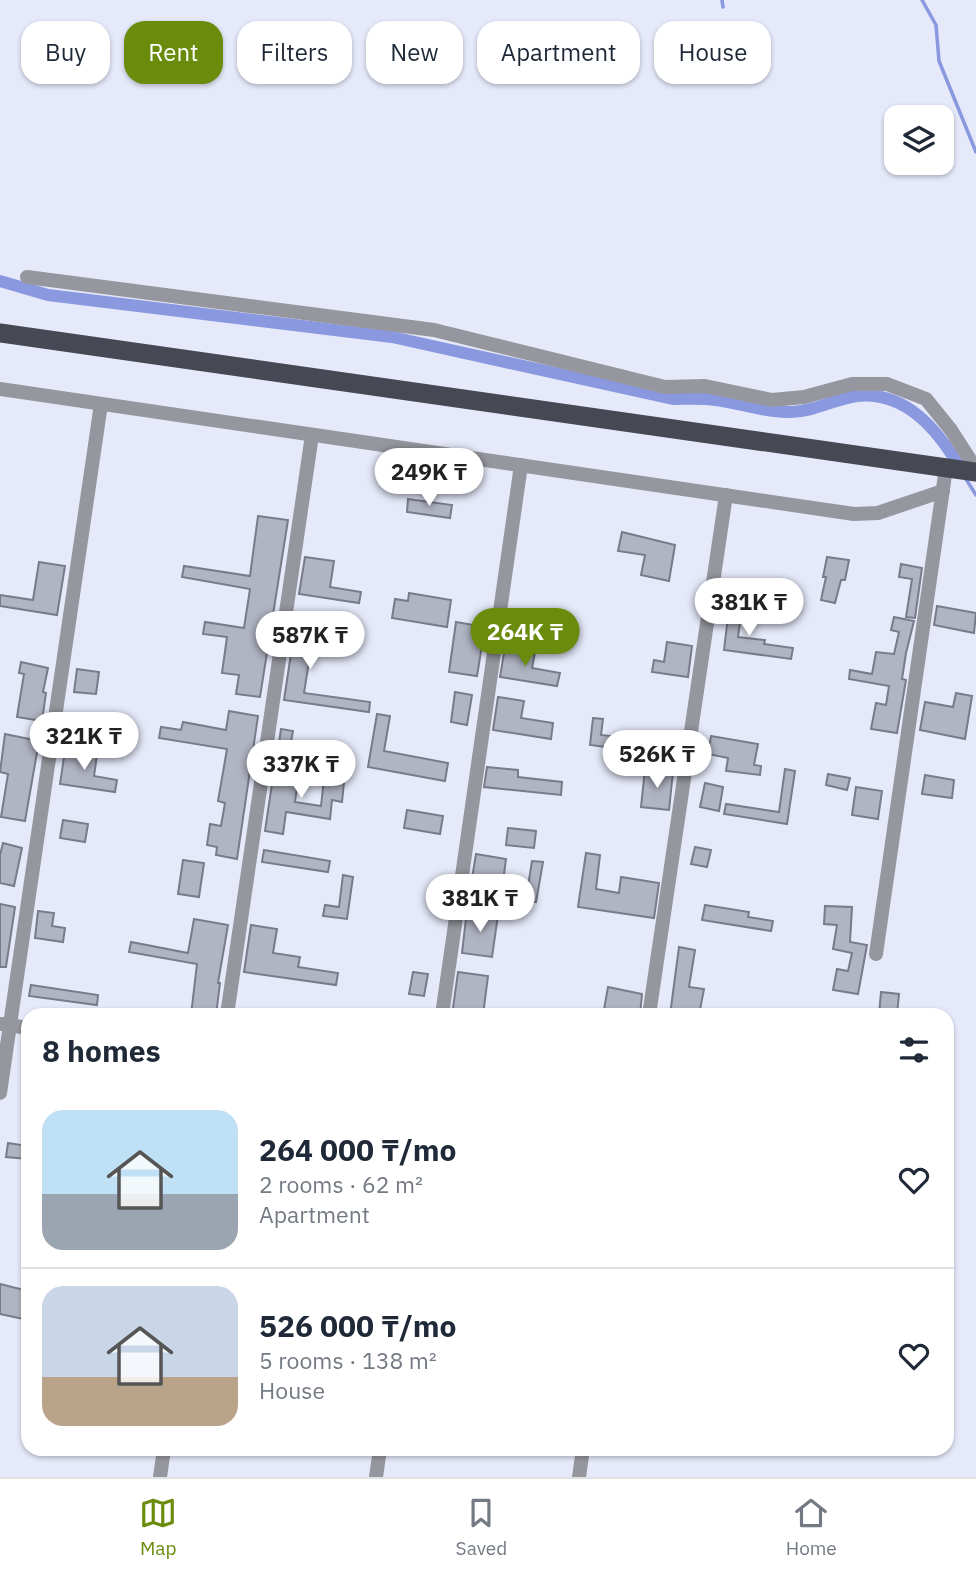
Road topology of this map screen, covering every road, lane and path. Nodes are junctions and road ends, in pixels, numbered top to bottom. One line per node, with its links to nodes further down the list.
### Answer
1 (27, 277): 8 (street)
2 (0, 333): 7 (highway)
3 (0, 389): 4 (street)
4 (101, 404): 5 (street); 15 (street)
5 (312, 435): 6 (street); 12 (street)
6 (521, 465): 10 (street); 13 (street)
7 (946, 468): 8 (highway); 9 (street)
8 (976, 471)
9 (943, 491): 10 (street); 11 (street)
10 (726, 495): 14 (street)
11 (876, 954)
12 (228, 1008)
13 (443, 1008)
14 (650, 1008)
15 (5, 1025): 16 (street)
16 (0, 1093)
17 (163, 1456): 20 (street)
18 (379, 1456): 21 (street)
19 (582, 1456): 22 (street)
20 (159, 1477)
21 (376, 1477)
22 (579, 1477)

